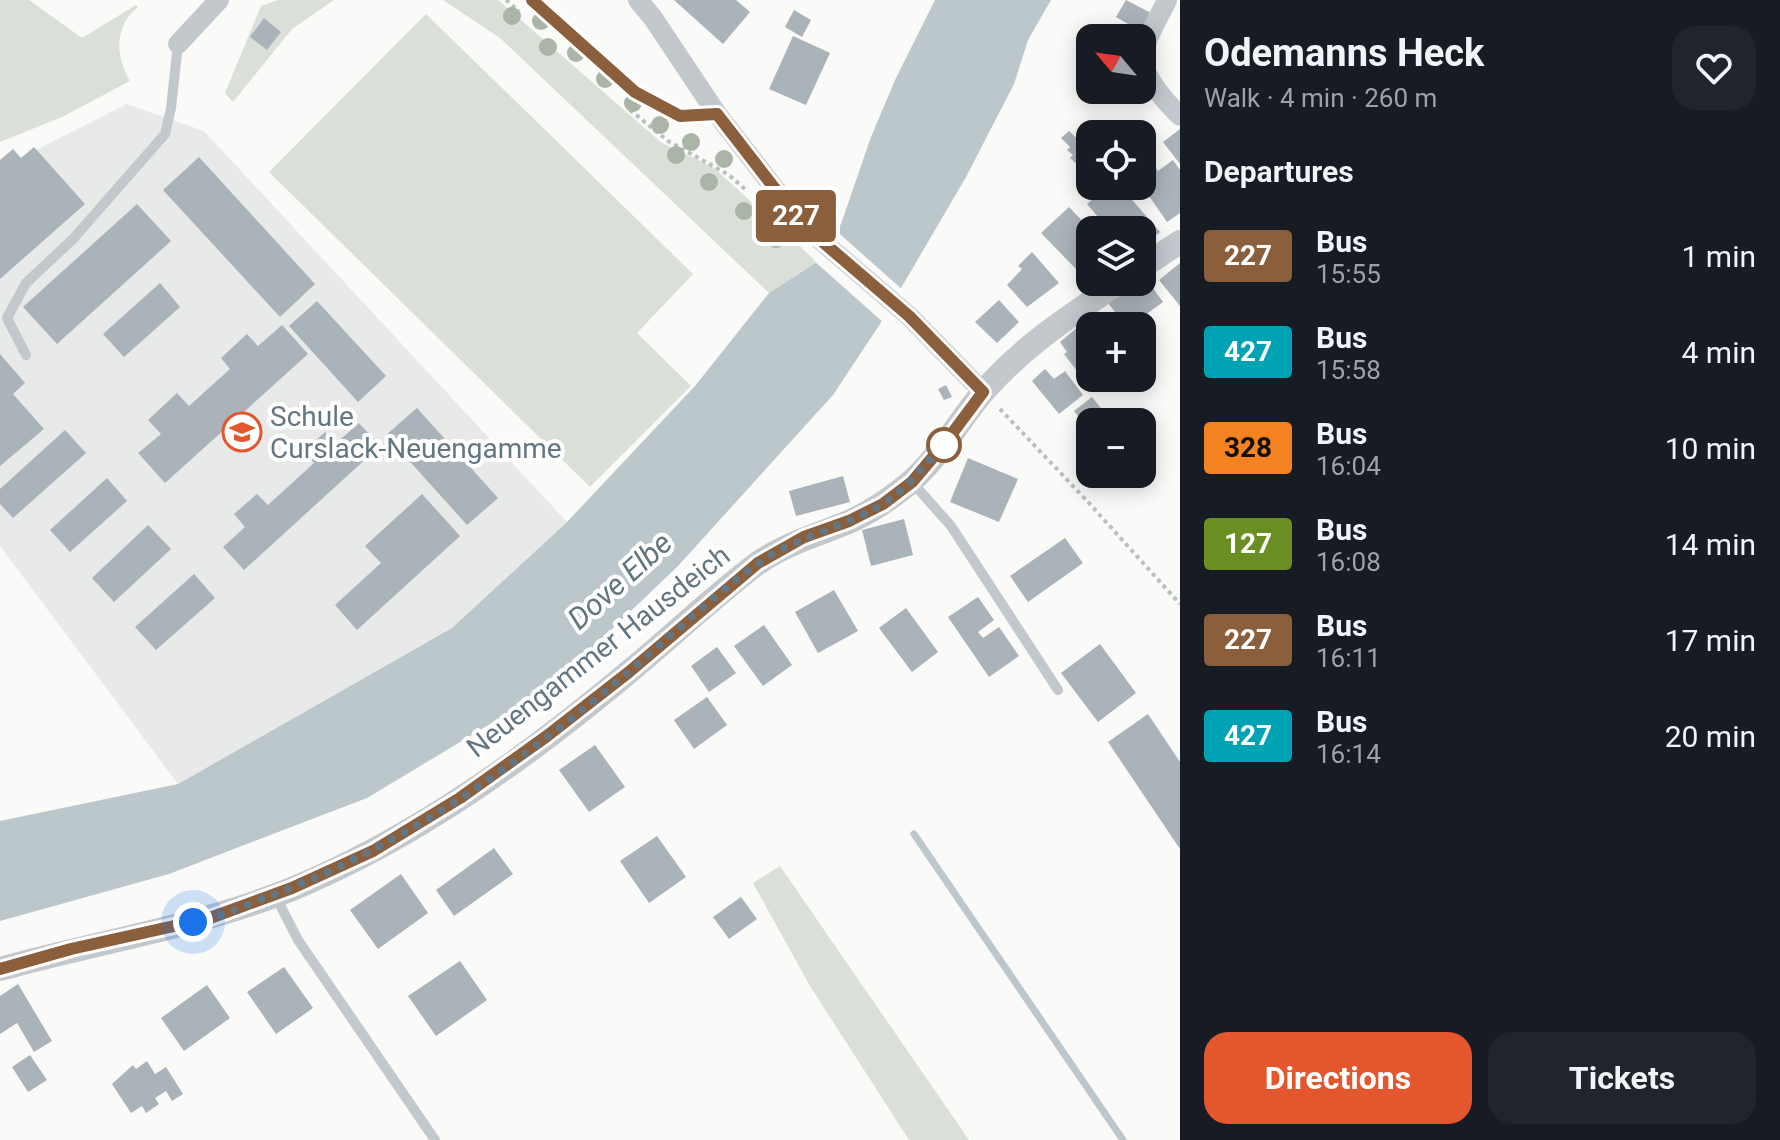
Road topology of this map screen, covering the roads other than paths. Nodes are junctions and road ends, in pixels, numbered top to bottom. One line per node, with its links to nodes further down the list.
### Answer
1 (219, 0): 6 (street)
2 (532, 0): 8 (lane)
3 (638, 0): 8 (street)
4 (1167, 0): 5 (street)
5 (1156, 25)
6 (178, 44): 13 (lane)
7 (1156, 89): 9 (street)
8 (717, 114): 14 (street)
9 (1180, 116)
10 (1180, 242): 11 (street)
11 (1156, 258)
12 (1099, 296): 14 (street, Neuengammer Hausdeich)
13 (26, 355)
14 (983, 392): 15 (street, Neuengammer Hausdeich)
15 (912, 482): 16 (lane); 17 (street, Neuengammer Hausdeich)
16 (1058, 690)
17 (275, 895): 18 (street, Neuengammer Hausdeich); 19 (lane)
18 (0, 969)
19 (435, 1140)

